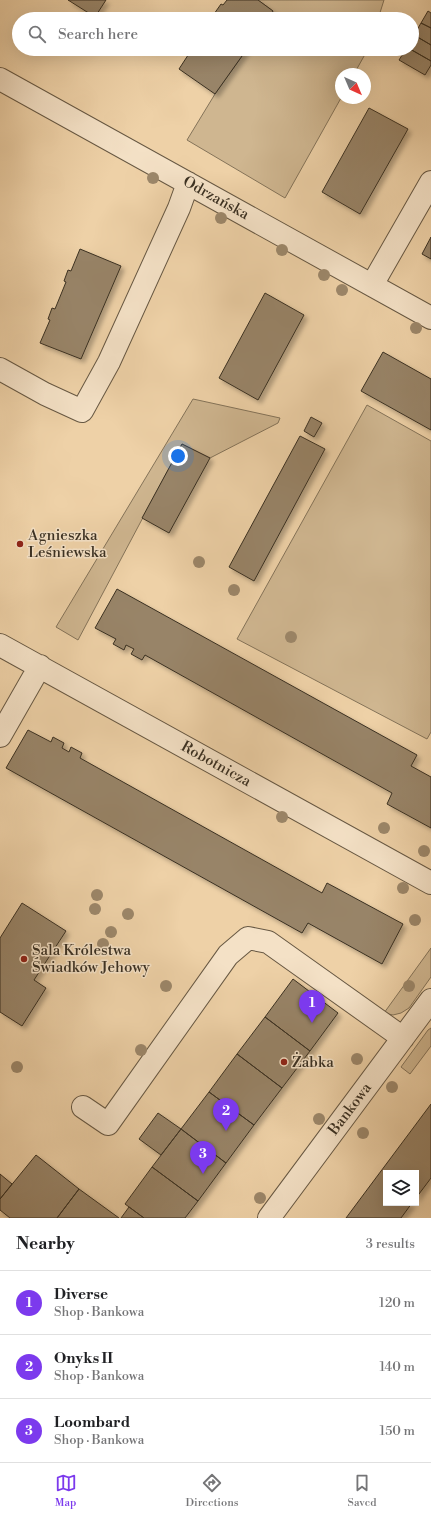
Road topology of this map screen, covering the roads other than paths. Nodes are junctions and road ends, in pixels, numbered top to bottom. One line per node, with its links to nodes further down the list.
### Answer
1 (0, 79): 3 (street, Odrzańska)
2 (431, 182): 4 (street)
3 (188, 183): 4 (street, Odrzańska); 6 (street)
4 (372, 285): 5 (street, Odrzańska)
5 (431, 318)
6 (0, 369)
7 (2, 651): 8 (street, Robotnicza)
8 (40, 666): 9 (street); 10 (street, Robotnicza)
9 (0, 736)
10 (431, 883)
11 (431, 1000): 12 (street, Bankowa)
12 (403, 1038): 13 (street); 14 (street, Bankowa)
13 (83, 1107)
14 (269, 1218)

